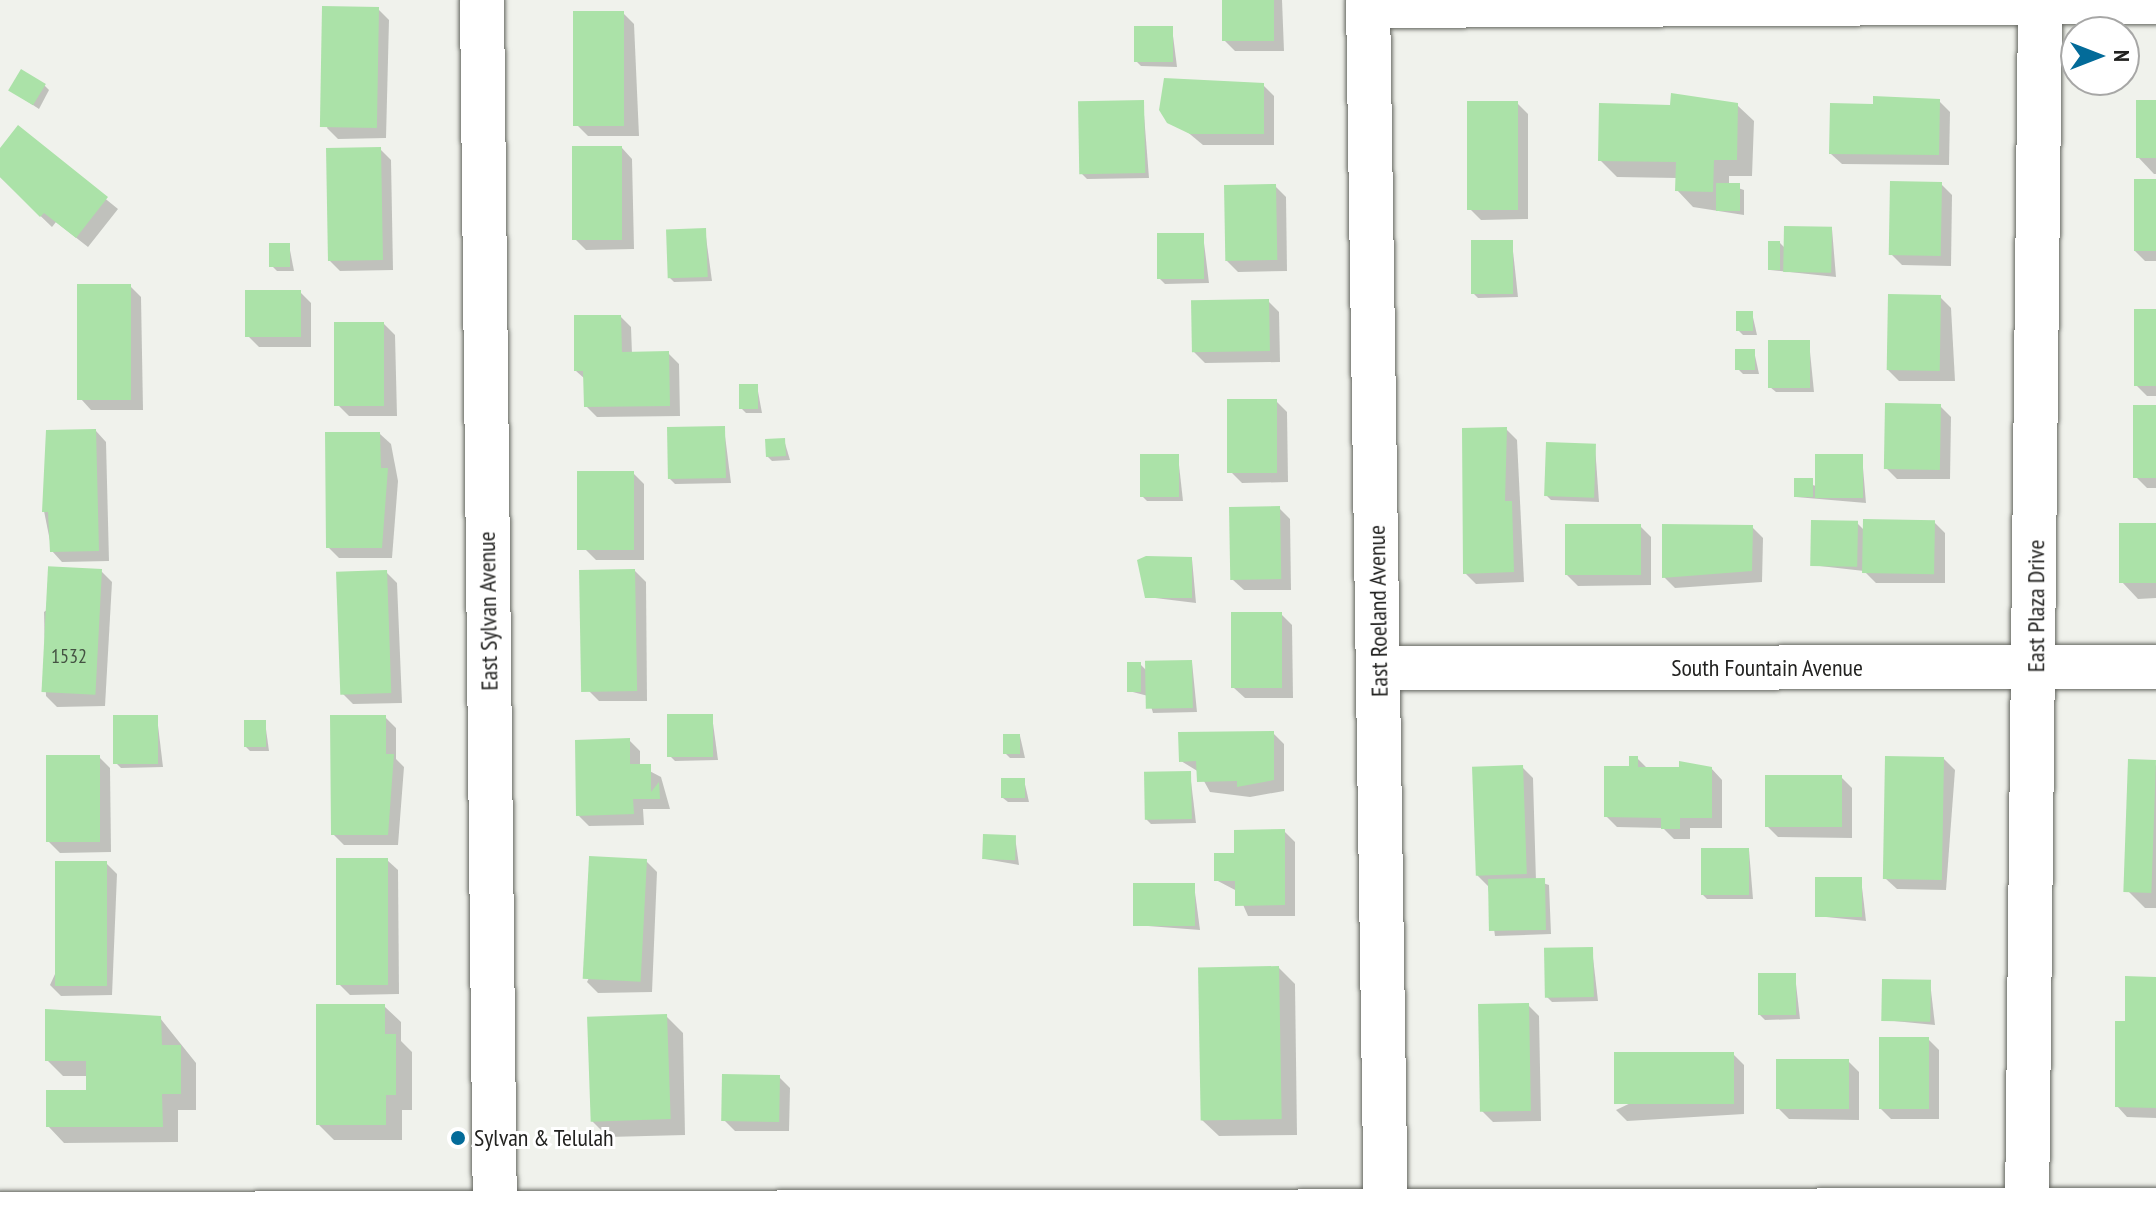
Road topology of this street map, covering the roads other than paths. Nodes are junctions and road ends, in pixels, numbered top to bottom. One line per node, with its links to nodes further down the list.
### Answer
1 (482, 0): 12 (street, East Sylvan Avenue)
2 (2040, 2): 3 (street); 4 (street); 7 (street, East Plaza Drive)
3 (2156, 2)
4 (1368, 3): 6 (street, East Roeland Avenue)
5 (2156, 667): 7 (street, South Fountain Avenue)
6 (1379, 668): 7 (street, South Fountain Avenue); 11 (street, East Roeland Avenue)
7 (2036, 668): 8 (street, East Plaza Drive)
8 (2027, 1210): 9 (street); 11 (street)
9 (2156, 1210)
10 (0, 1214): 12 (street)
11 (1386, 1215): 12 (street)
12 (495, 1217)

